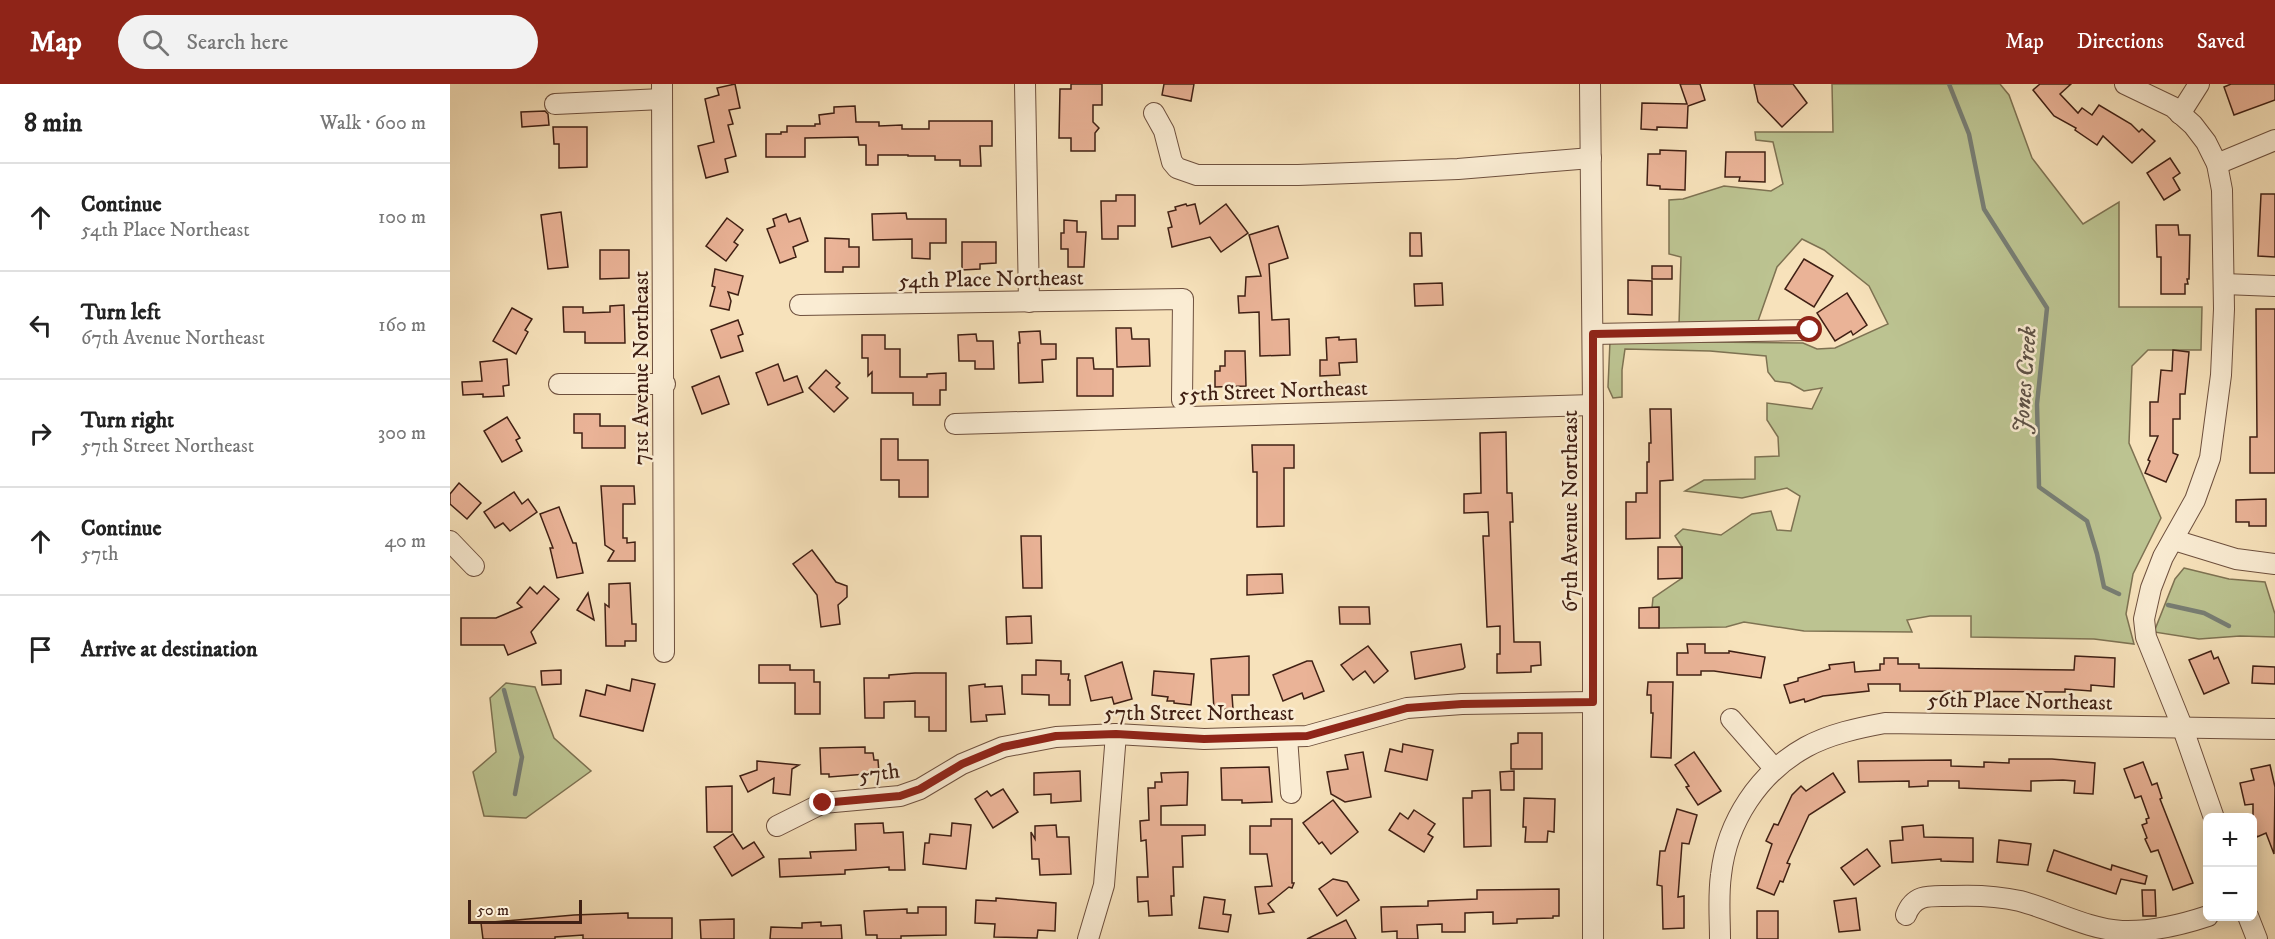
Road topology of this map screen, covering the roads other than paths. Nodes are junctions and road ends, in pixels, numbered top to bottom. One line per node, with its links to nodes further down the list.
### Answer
1 (1025, 84): 14 (street)
2 (1590, 84): 10 (street, 67th Avenue Northeast)
3 (2125, 84): 8 (street)
4 (2199, 84): 8 (street)
5 (662, 92): 6 (street); 19 (street, 71st Avenue Northeast)
6 (555, 104)
7 (1154, 113): 10 (street)
8 (2180, 114): 11 (street)
9 (2275, 140): 11 (street)
10 (1591, 158): 17 (street, 67th Avenue Northeast)
11 (2217, 164): 12 (street)
12 (2224, 284): 13 (street); 23 (street)
13 (2275, 286)
14 (1029, 302): 15 (street, 54th Place Northeast); 20 (street, 54th Place Northeast)
15 (800, 305)
16 (1810, 330): 17 (street)
17 (1593, 334): 21 (street, 67th Avenue Northeast)
18 (559, 384): 19 (street)
19 (665, 384): 27 (street, 71st Avenue Northeast)
20 (1182, 400)
21 (1593, 405): 22 (street, 55th Street Northeast); 28 (street, 67th Avenue Northeast)
22 (955, 424)
23 (2174, 540): 25 (street); 30 (street)
24 (450, 541): 26 (street)
25 (2275, 564)
26 (474, 566)
27 (664, 651)
28 (1593, 702): 33 (street, 57th Street Northeast); 43 (street, 67th Avenue Northeast)
29 (1731, 719): 34 (street)
30 (2182, 726): 31 (street, 56th Place Northeast); 34 (street, 56th Place Northeast); 37 (street)
31 (2275, 729)
32 (1116, 734): 33 (street, 57th Street Northeast); 35 (street, 57th Street Northeast); 42 (street)
33 (1287, 737): 36 (street)
34 (1774, 768): 44 (street, 56th Place Northeast)
35 (920, 789): 38 (street, 57th)
36 (1291, 793)
37 (2212, 813)
38 (777, 826)
39 (1906, 915): 40 (street)
40 (2203, 918)
41 (2250, 921): 45 (street)
42 (1088, 939)
43 (1593, 939)
44 (1720, 939)
45 (2257, 939)

